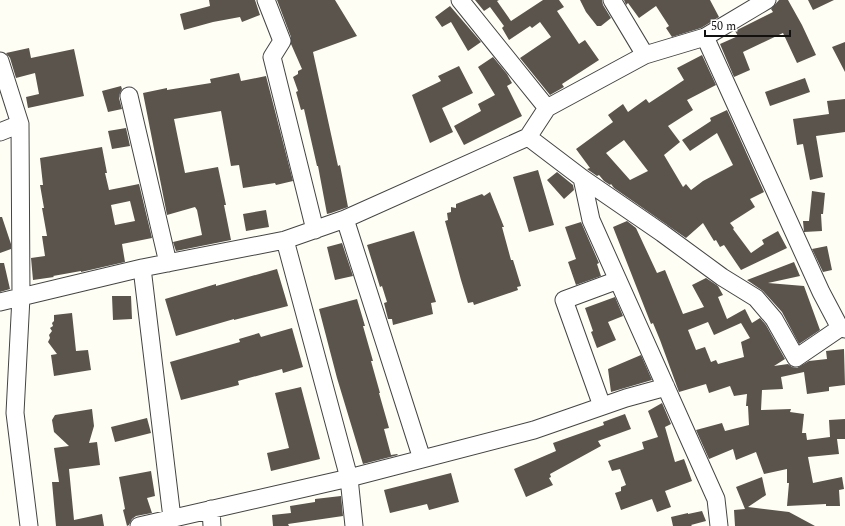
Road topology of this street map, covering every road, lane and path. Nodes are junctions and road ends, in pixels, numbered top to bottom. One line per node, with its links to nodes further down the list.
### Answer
1 (266, 0): 15 (street)
2 (460, 0): 9 (street)
3 (612, 0): 6 (street)
4 (767, 0): 5 (street)
5 (705, 37): 6 (street); 22 (street)
6 (645, 55): 9 (street)
7 (0, 61): 10 (street)
8 (129, 96): 17 (street)
9 (546, 108): 12 (street)
10 (20, 124): 11 (street); 20 (street)
11 (0, 132)
12 (528, 137): 13 (street); 14 (street)
13 (582, 178): 19 (street); 22 (street)
14 (345, 219): 15 (street); 25 (street)
15 (316, 230): 16 (street)
16 (285, 240): 17 (street); 26 (street)
17 (168, 263): 18 (street)
18 (142, 268): 20 (street); 27 (street)
19 (618, 280): 23 (street); 24 (street)
20 (21, 297): 21 (street); 29 (street)
21 (0, 302)
22 (842, 329)
23 (666, 387): 24 (street); 32 (street)
24 (602, 406): 25 (street)
25 (422, 459): 26 (street)
26 (350, 478): 28 (street); 31 (street)
27 (172, 518): 28 (street); 30 (street)
28 (211, 518)
29 (29, 526)
30 (139, 526)
31 (354, 526)
32 (719, 526)

